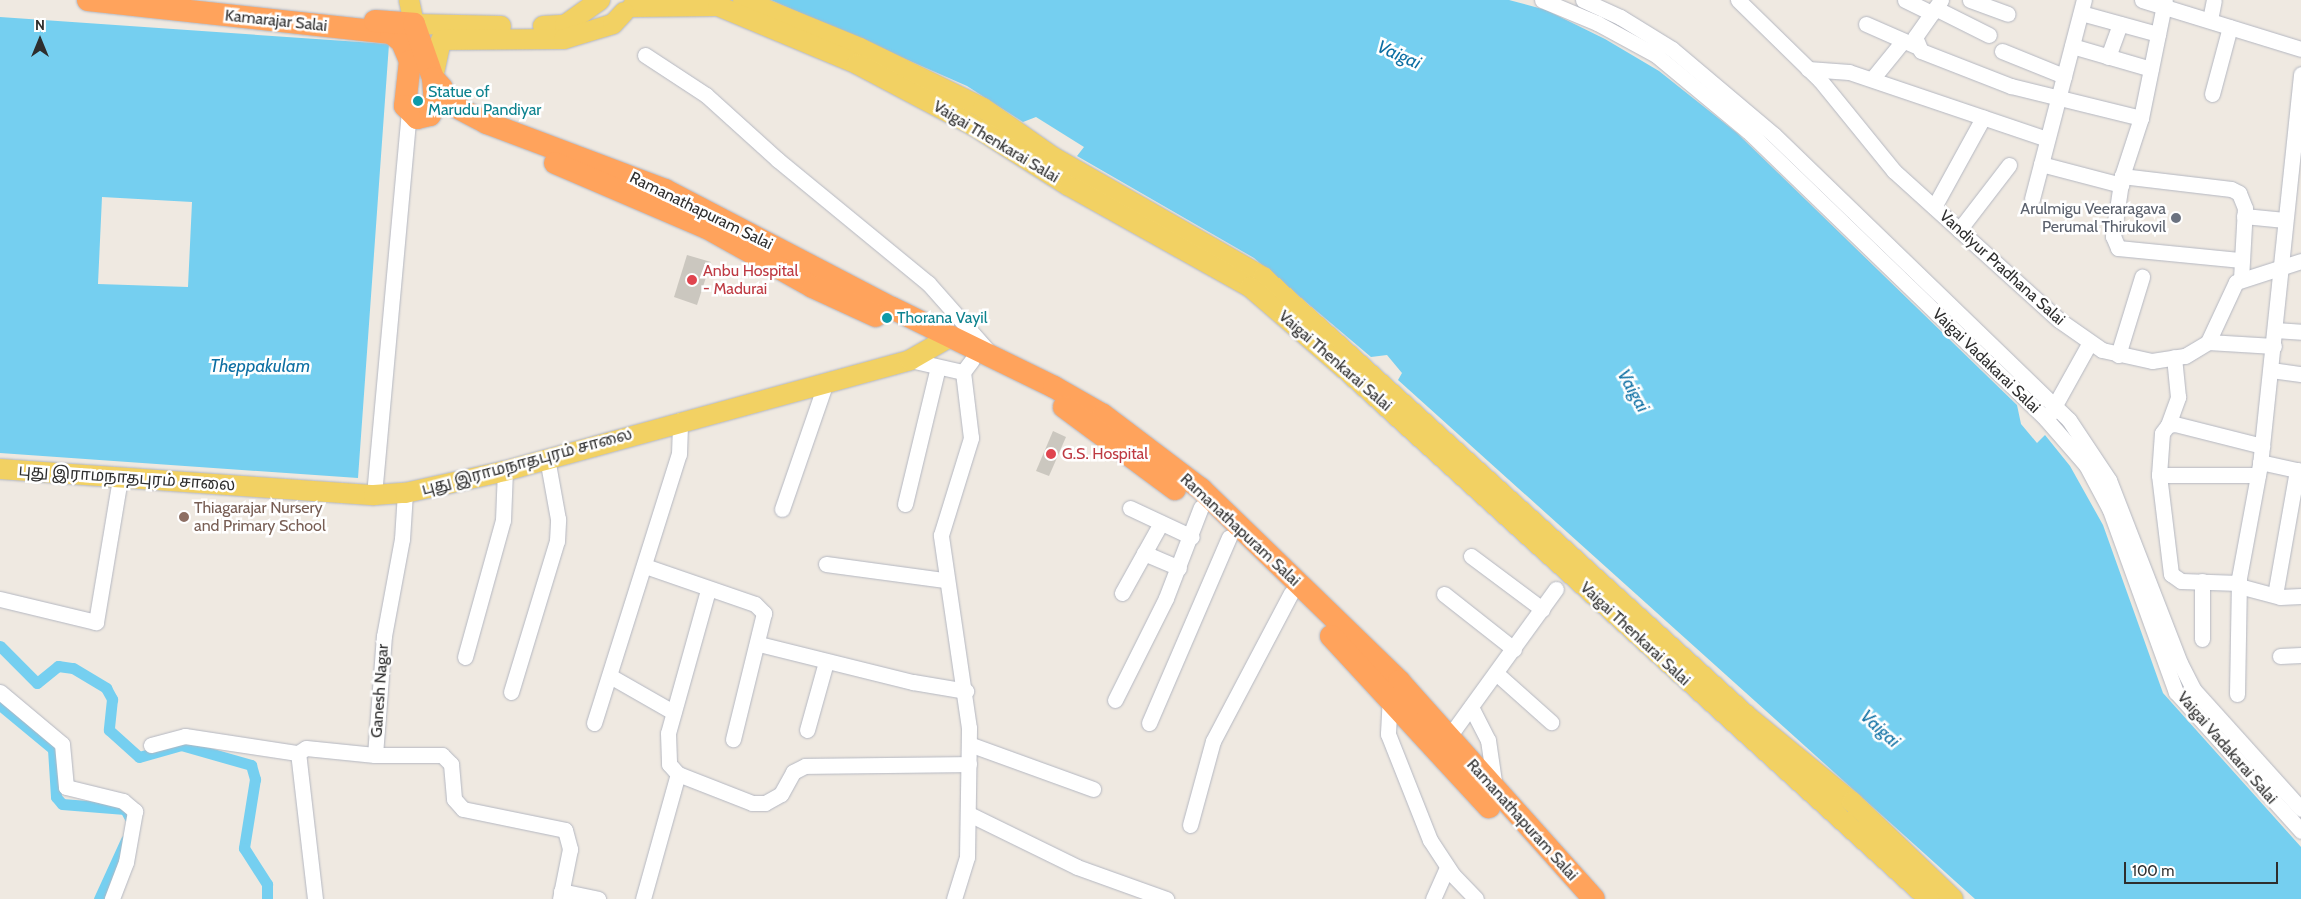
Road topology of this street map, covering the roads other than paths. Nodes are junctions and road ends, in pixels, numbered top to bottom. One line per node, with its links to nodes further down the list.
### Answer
1 (88, 0): 23 (highway, Kamarajar Salai)
2 (184, 0): 23 (highway, Kamarajar Salai)
3 (396, 0): 23 (main road)
4 (409, 0): 23 (main road)
5 (602, 0): 15 (main road); 23 (main road)
6 (743, 0): 156 (main road, Vaigai Thenkarai Salai)
7 (1542, 0): 71 (street, Vaigai Vadakarai Salai)
8 (1583, 0): 71 (street, Vaigai Vadakarai Salai)
9 (1738, 0): 32 (street, Vandiyur Pradhana Salai)
10 (1905, 0): 16 (street)
11 (1970, 0): 18 (street)
12 (2142, 0): 14 (street)
13 (2214, 0): 19 (street)
14 (2165, 3): 19 (street); 24 (street)
15 (631, 6): 38 (main road); 155 (main road, Vaigai Thenkarai Salai)
16 (1937, 7): 25 (street); 26 (street)
17 (2082, 7): 21 (street); 27 (street)
18 (2008, 14)
19 (2210, 20): 22 (street)
20 (1866, 24): 26 (street)
21 (2120, 24): 24 (street); 31 (street)
22 (2230, 27): 28 (street); 37 (street)
23 (405, 30): 38 (highway); 40 (highway)
24 (2158, 34): 33 (street)
25 (1989, 35)
26 (1910, 44): 36 (street); 39 (street)
27 (2072, 46): 31 (street); 35 (street)
28 (2301, 49)
29 (2002, 51): 35 (street)
30 (644, 55): 66 (street)
31 (2108, 57): 33 (street)
32 (1808, 69): 36 (street); 48 (street, Vandiyur Pradhana Salai)
33 (2151, 69): 42 (street)
34 (2301, 74): 50 (street)
35 (2064, 76): 39 (street)
36 (1872, 79): 41 (street)
37 (2212, 94)
38 (434, 95): 40 (highway); 59 (highway, Ramanathapuram Salai); 59 (highway, Ramanathapuram Salai)
39 (2058, 100): 42 (street); 43 (street)
40 (409, 103): 83 (street)
41 (1982, 118): 43 (street); 48 (street)
42 (2141, 118): 46 (street)
43 (2047, 139): 44 (street)
44 (2041, 164): 46 (street); 47 (street)
45 (2009, 165): 51 (street)
46 (2122, 181): 49 (street); 52 (street)
47 (2032, 198)
48 (1934, 207): 51 (street, Vandiyur Pradhana Salai)
49 (2244, 216): 50 (street); 52 (street)
50 (2285, 220): 54 (street)
51 (1959, 230): 60 (street, Vandiyur Pradhana Salai)
52 (2241, 260): 56 (street)
53 (2301, 261): 54 (street)
54 (2280, 269): 56 (street); 57 (street)
55 (2142, 277): 63 (street)
56 (2241, 280): 61 (street)
57 (2275, 330): 58 (street); 62 (street)
58 (2301, 332)
59 (944, 341): 65 (main road, புது இராமநாதபுரம் சாலை); 66 (highway, Ramanathapuram Salai)
60 (2090, 342): 63 (street, Vandiyur Pradhana Salai); 71 (street)
61 (2208, 342): 62 (street); 64 (street, Vandiyur Pradhana Salai)
62 (2274, 346): 68 (street)
63 (2118, 355): 64 (street, Vandiyur Pradhana Salai)
64 (2174, 357): 73 (street)
65 (910, 360): 67 (street); 70 (main road, புது இராமநாதபுரம் சாலை)
66 (983, 366): 67 (street); 85 (highway, Ramanathapuram Salai); 96 (street); 117 (highway, Ramanathapuram Salai)
67 (938, 367): 84 (street)
68 (2271, 370): 69 (street); 74 (street)
69 (2301, 374)
70 (826, 382): 72 (main road, புது இராமநாதபுரம் சாலை); 87 (street)
71 (2051, 413): 139 (street, Vaigai Vadakarai Salai); 142 (street, Vaigai Vadakarai Salai)
72 (680, 420): 75 (main road, புது இராமநாதபுரம் சாலை); 94 (street)
73 (2168, 425): 74 (street); 80 (street)
74 (2262, 446): 77 (street)
75 (547, 458): 79 (main road, புது இராமநாதபுரம் சாலை); 120 (street)
76 (0, 468): 81 (main road, புது இராமநாதபுரம் சாலை)
77 (2259, 468): 78 (street); 80 (street); 98 (street)
78 (2299, 470): 104 (street)
79 (505, 471): 82 (main road, புது இராமநாதபுரம் சாலை); 113 (street)
80 (2159, 475): 97 (street)
81 (120, 478): 83 (main road, புது இராமநாதபுரம் சாலை); 106 (street)
82 (406, 493): 83 (main road, புது இராமநாதபுரம் சாலை); 134 (street, Ganesh Nagar)
83 (374, 495)
84 (906, 504)
85 (1200, 507): 89 (street); 90 (highway, Ramanathapuram Salai)
86 (1130, 508): 88 (street)
87 (782, 509)
88 (1161, 523): 89 (street); 91 (street)
89 (1192, 537): 95 (street)
90 (1229, 537): 102 (highway, Ramanathapuram Salai); 127 (street)
91 (1144, 553): 95 (street); 101 (street)
92 (1471, 556): 107 (street)
93 (826, 564): 96 (street)
94 (645, 566): 99 (street); 116 (street)
95 (1179, 568): 122 (street)
96 (944, 580): 118 (street)
97 (2202, 581): 98 (street); 108 (street)
98 (2239, 584): 104 (street); 121 (street)
99 (708, 590): 109 (street); 124 (street)
100 (1556, 590): 107 (street)
101 (1122, 592)
102 (1291, 593): 117 (highway, Ramanathapuram Salai); 141 (street)
103 (1444, 594): 110 (street)
104 (2275, 595): 105 (street)
105 (2301, 596)
106 (0, 599)
107 (1542, 609): 110 (street)
108 (2202, 639)
109 (760, 644): 114 (street); 130 (street)
110 (1514, 649): 115 (street)
111 (2301, 655): 112 (street)
112 (2280, 656)
113 (465, 657)
114 (826, 662): 118 (street); 128 (street)
115 (1496, 673): 123 (street); 125 (street)
116 (610, 676): 124 (street); 126 (street)
117 (1393, 690): 129 (highway, Ramanathapuram Salai); 143 (street); 153 (highway, Ramanathapuram Salai)
118 (966, 691): 131 (street)
119 (0, 692): 145 (street)
120 (511, 692)
121 (2237, 694)
122 (1115, 700)
123 (1471, 707): 129 (street); 138 (street)
124 (673, 712): 136 (street)
125 (1552, 722)
126 (594, 723)
127 (1149, 723)
128 (807, 730)
129 (1448, 738): 138 (highway, Ramanathapuram Salai)
130 (732, 739)
131 (969, 744): 135 (street); 137 (street)
132 (151, 745): 133 (street, Ganesh Nagar)
133 (298, 753): 134 (street, Ganesh Nagar); 146 (street)
134 (375, 754): 144 (street)
135 (969, 764): 136 (street); 140 (street)
136 (678, 774): 148 (street)
137 (1093, 789)
138 (1495, 792): 154 (highway, Ramanathapuram Salai)
139 (2301, 809)
140 (969, 814): 149 (street); 150 (street)
141 (1190, 826)
142 (2301, 831)
143 (1447, 867): 151 (street); 152 (street)
144 (560, 895): 147 (street)
145 (112, 899)
146 (315, 899)
147 (598, 899)
148 (643, 899)
149 (954, 899)
150 (1166, 899)
151 (1433, 899)
152 (1476, 899)
153 (1575, 899)
154 (1594, 899)
155 (1929, 899)
156 (1953, 899)

